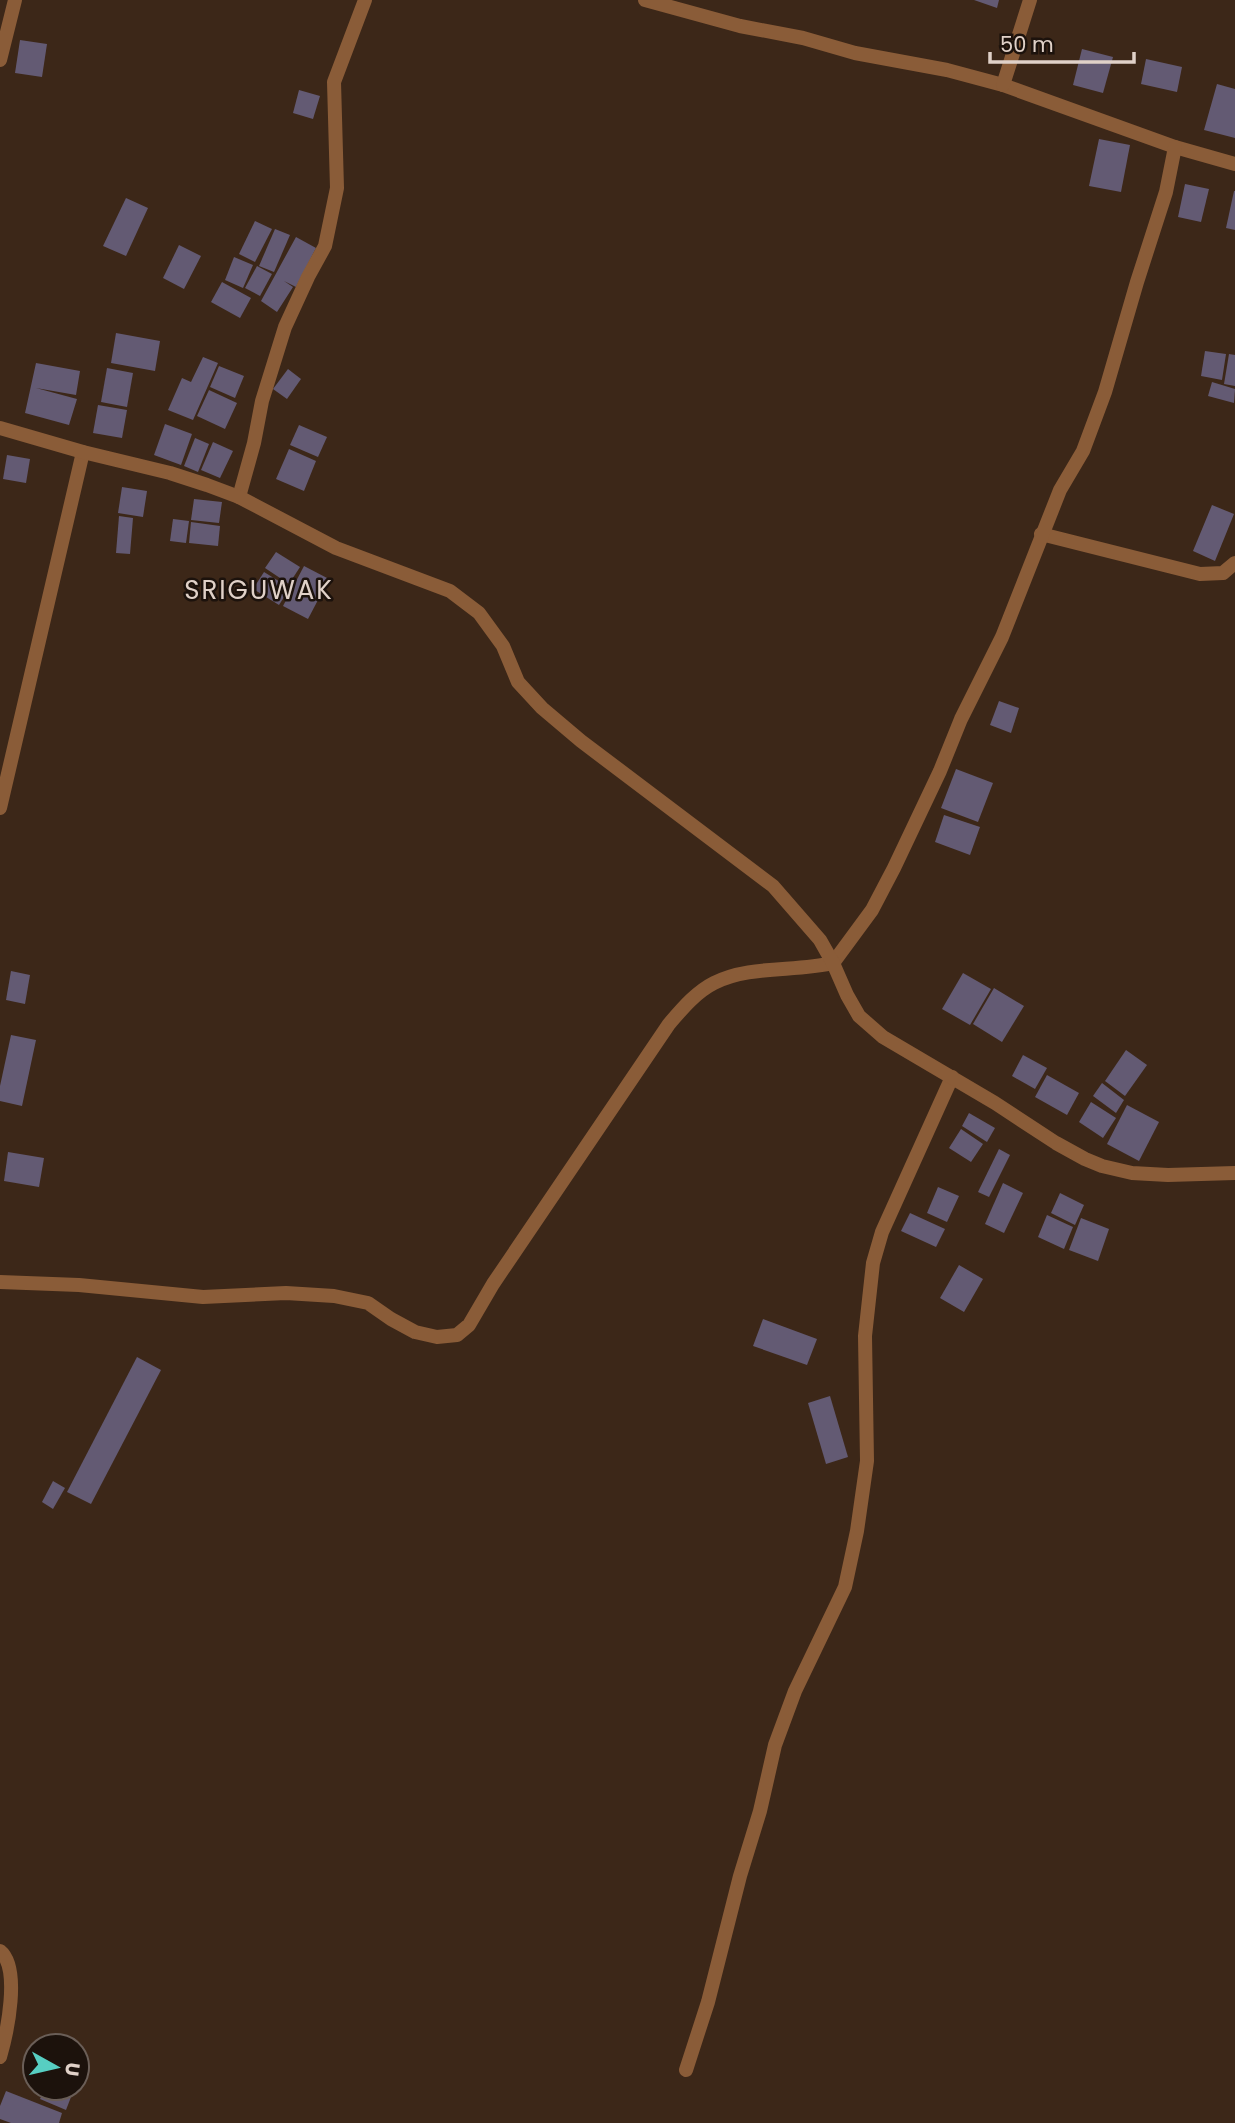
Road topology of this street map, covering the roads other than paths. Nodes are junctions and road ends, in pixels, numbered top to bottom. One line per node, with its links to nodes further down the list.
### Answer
1 (15, 0): 5 (street)
2 (365, 0): 11 (street)
3 (645, 0): 6 (street)
4 (1030, 0): 6 (street)
5 (0, 60)
6 (1003, 85): 7 (street)
7 (1175, 147): 8 (street); 12 (street)
8 (1235, 164)
9 (0, 428): 10 (street)
10 (83, 452): 11 (street); 14 (street)
11 (239, 497): 15 (street)
12 (1041, 534): 13 (street); 15 (street)
13 (1235, 562)
14 (0, 808)
15 (833, 962): 16 (street); 18 (street)
16 (952, 1077): 17 (street); 21 (street)
17 (1235, 1173)
18 (0, 1282)
19 (0, 1951): 20 (street)
20 (0, 2057)
21 (686, 2070)

